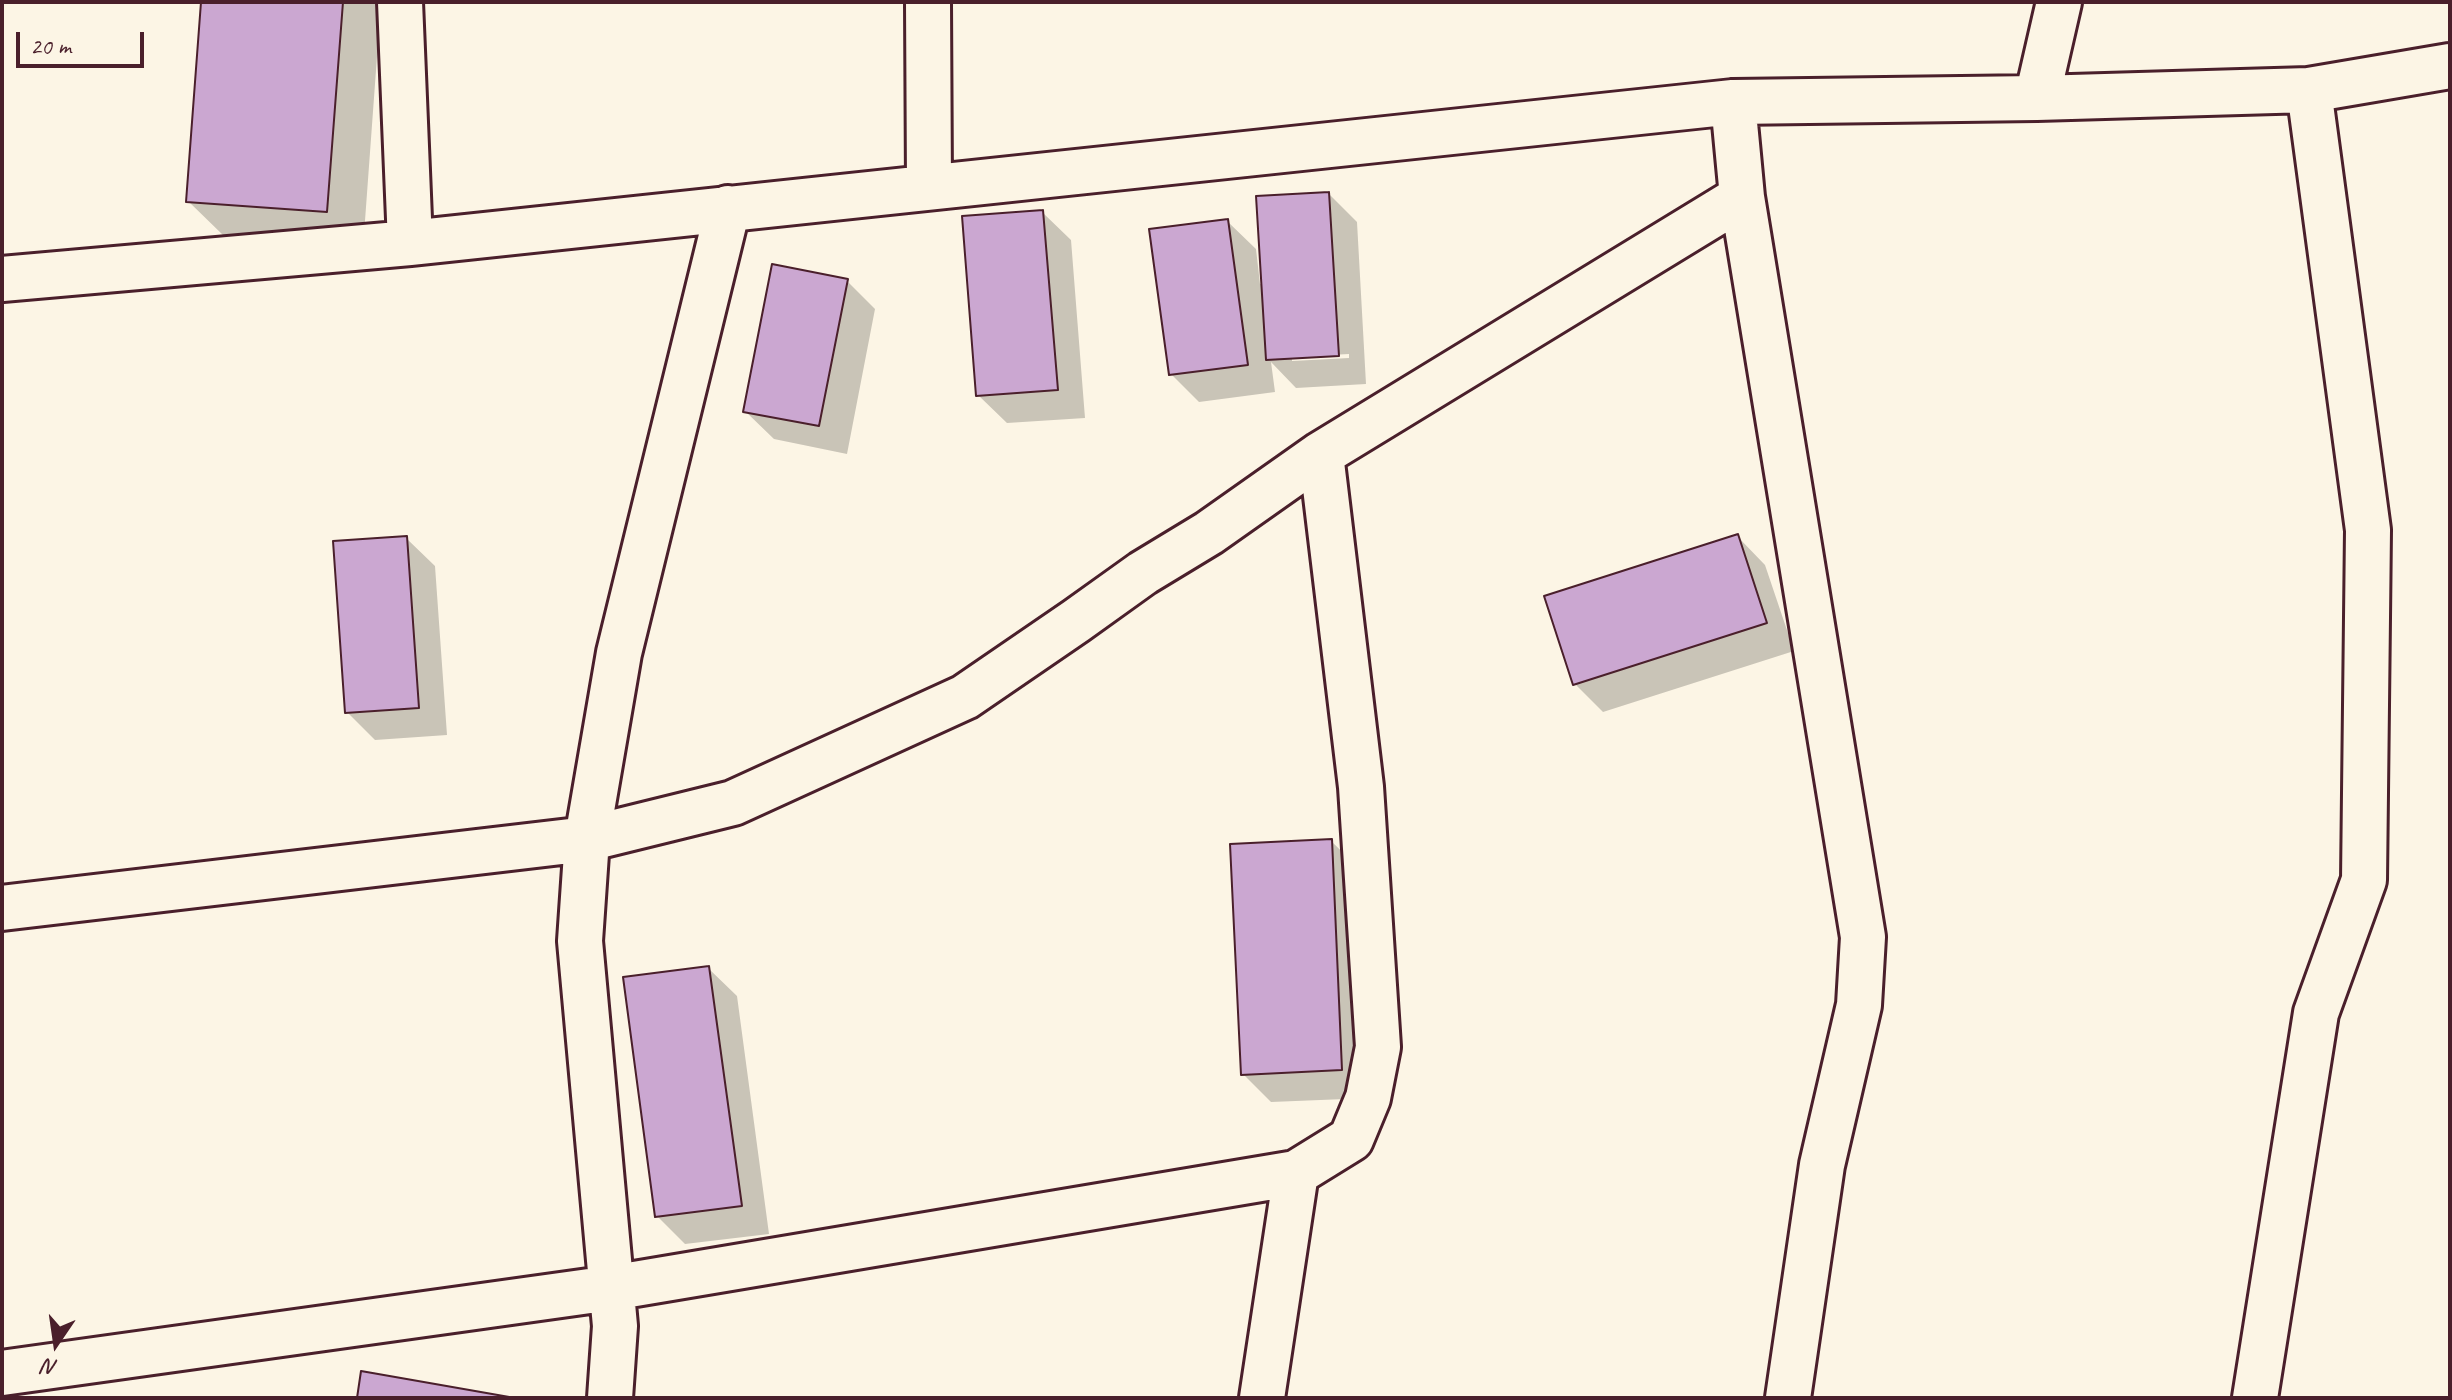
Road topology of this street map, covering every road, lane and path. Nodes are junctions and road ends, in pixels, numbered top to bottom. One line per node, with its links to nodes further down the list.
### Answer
1 (400, 2): 11 (street)
2 (928, 2): 8 (street)
3 (2059, 2): 6 (street)
4 (2450, 66): 5 (street)
5 (2309, 90): 6 (street); 24 (street)
6 (2037, 98): 7 (street)
7 (1733, 102): 8 (street); 9 (street)
8 (929, 186): 10 (street)
9 (1742, 197): 13 (street); 23 (street)
10 (728, 208): 11 (street); 14 (street)
11 (410, 243): 12 (street)
12 (2, 279)
13 (1321, 454): 14 (street); 16 (street)
14 (587, 839): 15 (street); 17 (street)
15 (2, 908)
16 (1296, 1173): 17 (street); 22 (street)
17 (611, 1288): 18 (street); 21 (street)
18 (2, 1373)
19 (2, 1381): 20 (street)
20 (6, 1398)
21 (610, 1398)
22 (1262, 1398)
23 (1788, 1398)
24 (2255, 1398)

